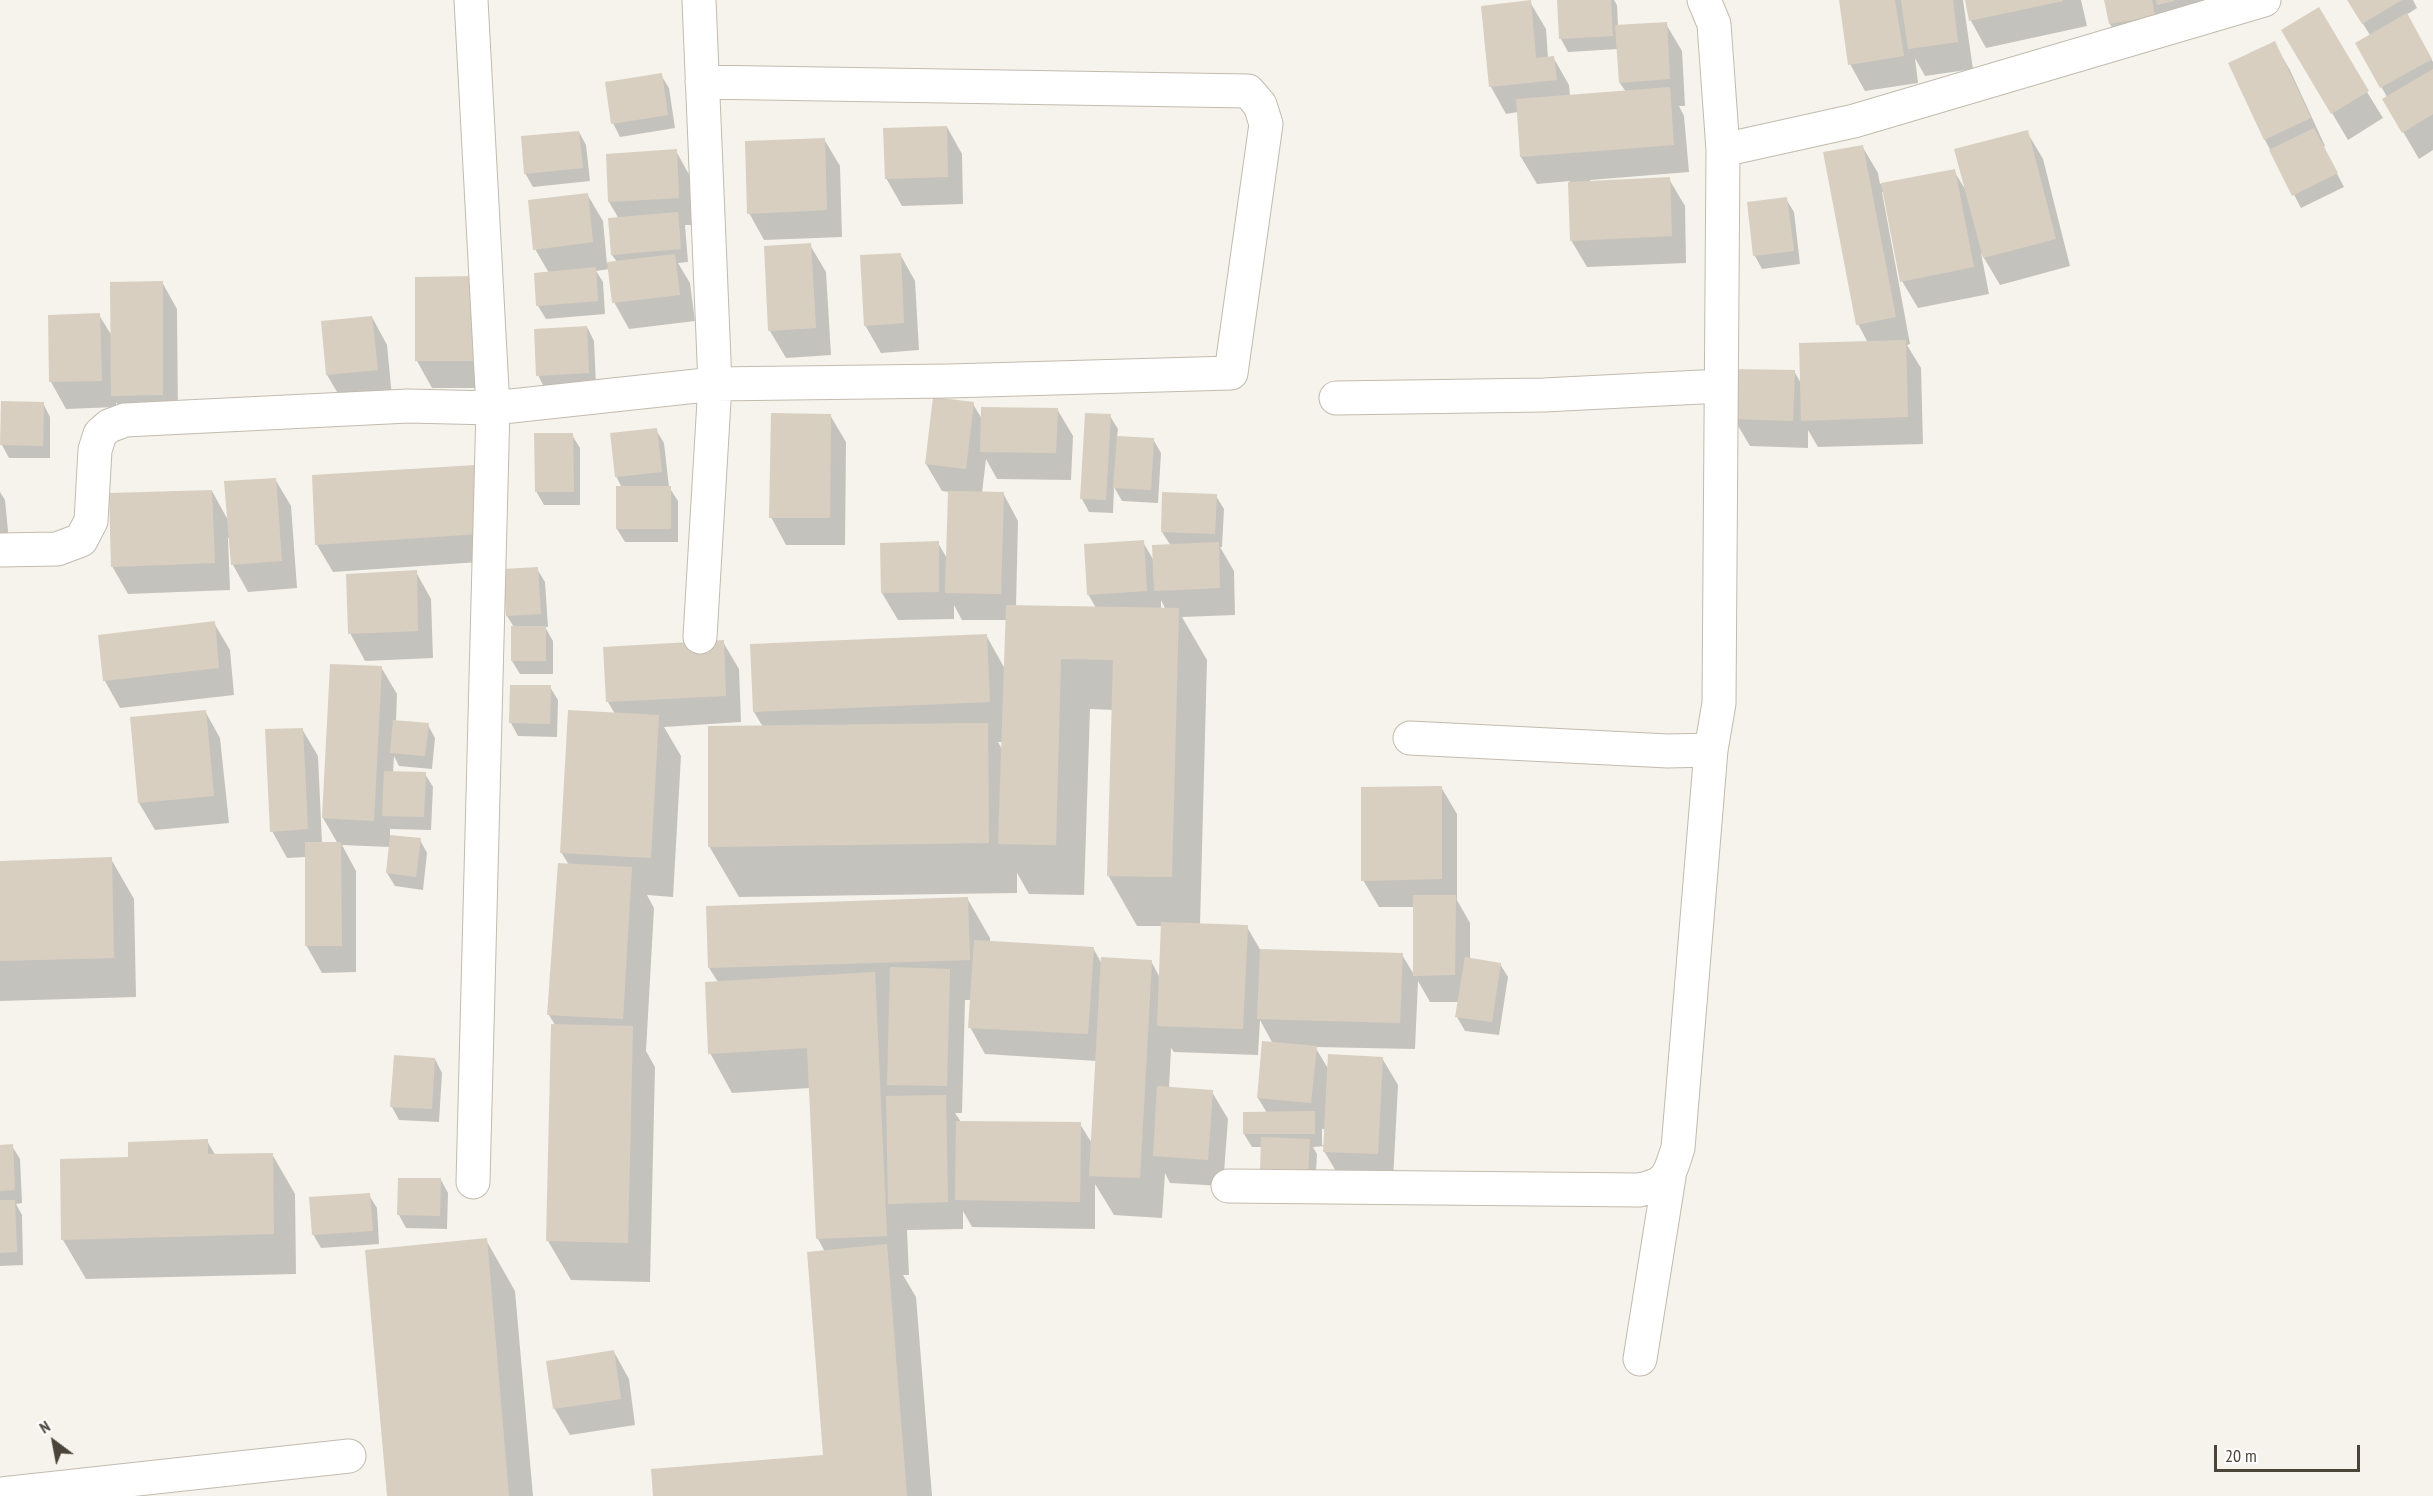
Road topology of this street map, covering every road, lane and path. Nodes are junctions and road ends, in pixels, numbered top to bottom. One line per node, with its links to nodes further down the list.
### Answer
1 (471, 0): 10 (street)
2 (699, 0): 5 (street)
3 (1704, 0): 6 (street)
4 (2264, 0): 6 (street)
5 (702, 82): 7 (street); 7 (street)
6 (1723, 150): 8 (street)
7 (715, 384): 10 (street); 12 (street)
8 (1721, 386): 9 (street); 14 (street)
9 (1336, 398)
10 (493, 408): 11 (street); 16 (street)
11 (0, 550)
12 (700, 637)
13 (1410, 738): 14 (street)
14 (1711, 750): 15 (street)
15 (1669, 1177): 17 (street); 18 (street)
16 (473, 1182)
17 (1228, 1186)
18 (1640, 1359)
19 (349, 1456): 20 (street)
20 (0, 1494)

